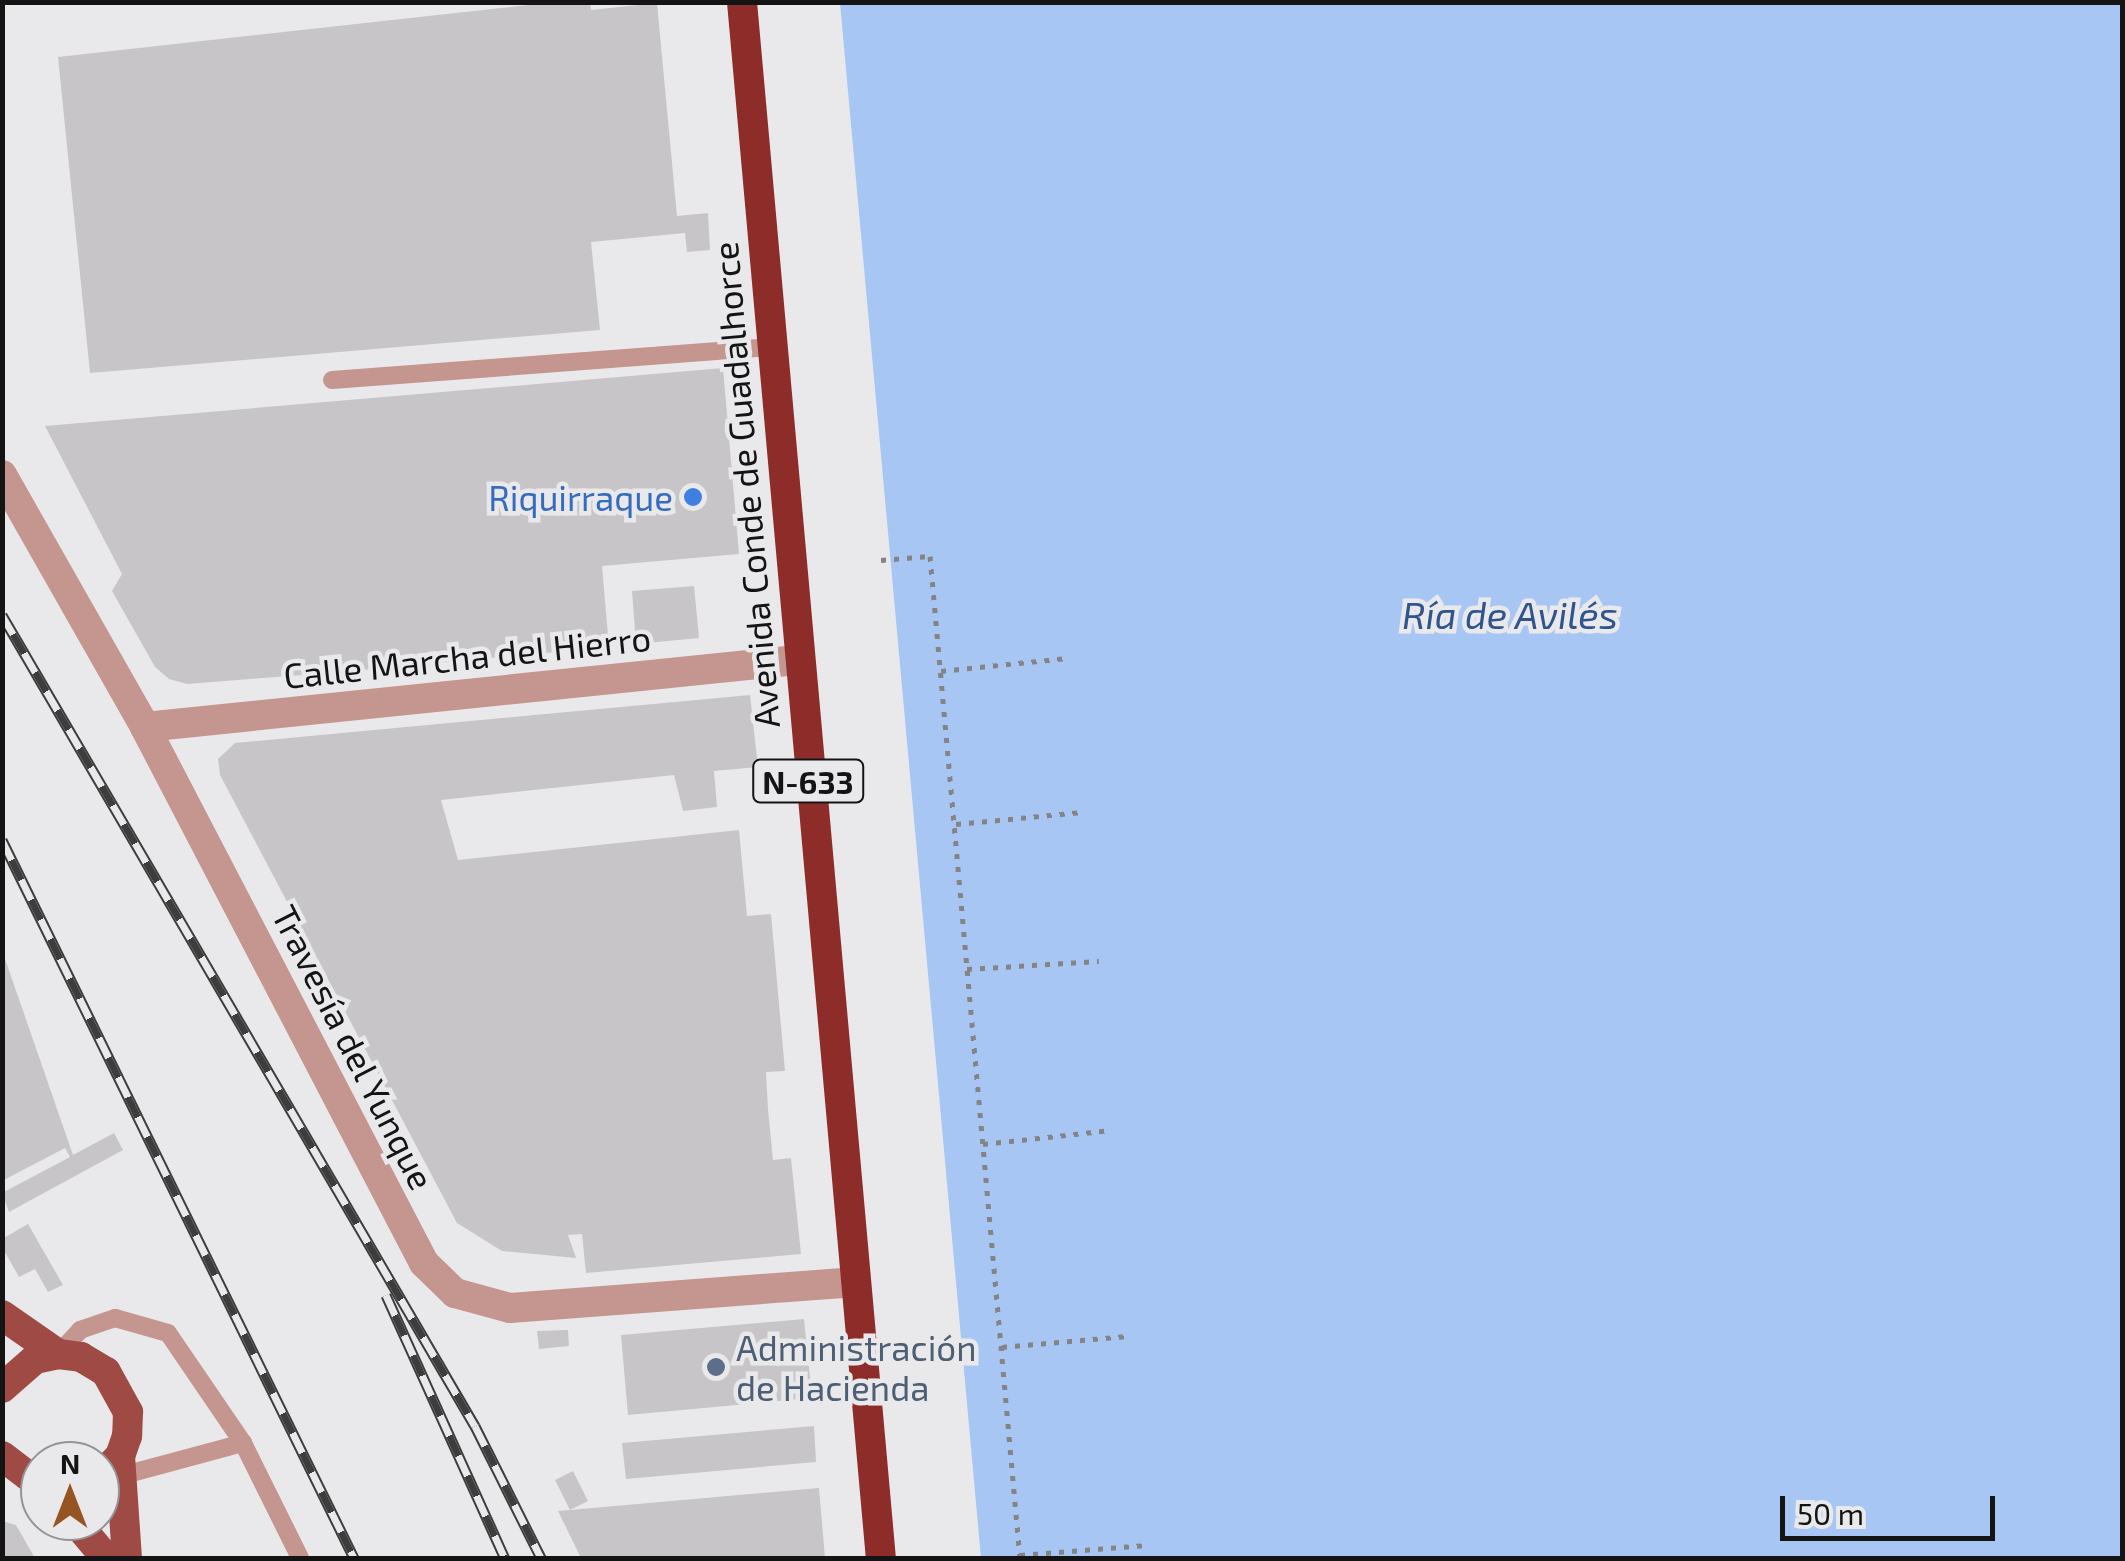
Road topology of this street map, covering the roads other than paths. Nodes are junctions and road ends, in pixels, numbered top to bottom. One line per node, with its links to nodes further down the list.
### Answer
1 (742, 2): 2 (highway, Avenida Conde de Guadalhorce / N-633)
2 (771, 346): 3 (lane); 5 (highway, Avenida Conde de Guadalhorce / N-633)
3 (332, 380)
4 (2, 475): 6 (street, Travesía del Yunque)
5 (798, 660): 6 (street, Calle Marcha del Hierro); 7 (highway, Avenida Conde de Guadalhorce / N-633)
6 (145, 727): 7 (street, Travesía del Yunque)
7 (853, 1282): 19 (highway, Avenida Conde de Guadalhorce / N-633)
8 (2, 1315): 9 (main road)
9 (58, 1354): 10 (main road); 11 (main road); 12 (lane)
10 (5, 1374)
11 (119, 1441)
12 (243, 1444): 13 (lane); 18 (lane)
13 (160, 1466): 14 (lane); 16 (lane)
14 (120, 1471)
15 (120, 1514): 16 (main road)
16 (122, 1522): 17 (main road)
17 (127, 1558)
18 (300, 1558)
19 (881, 1558)

